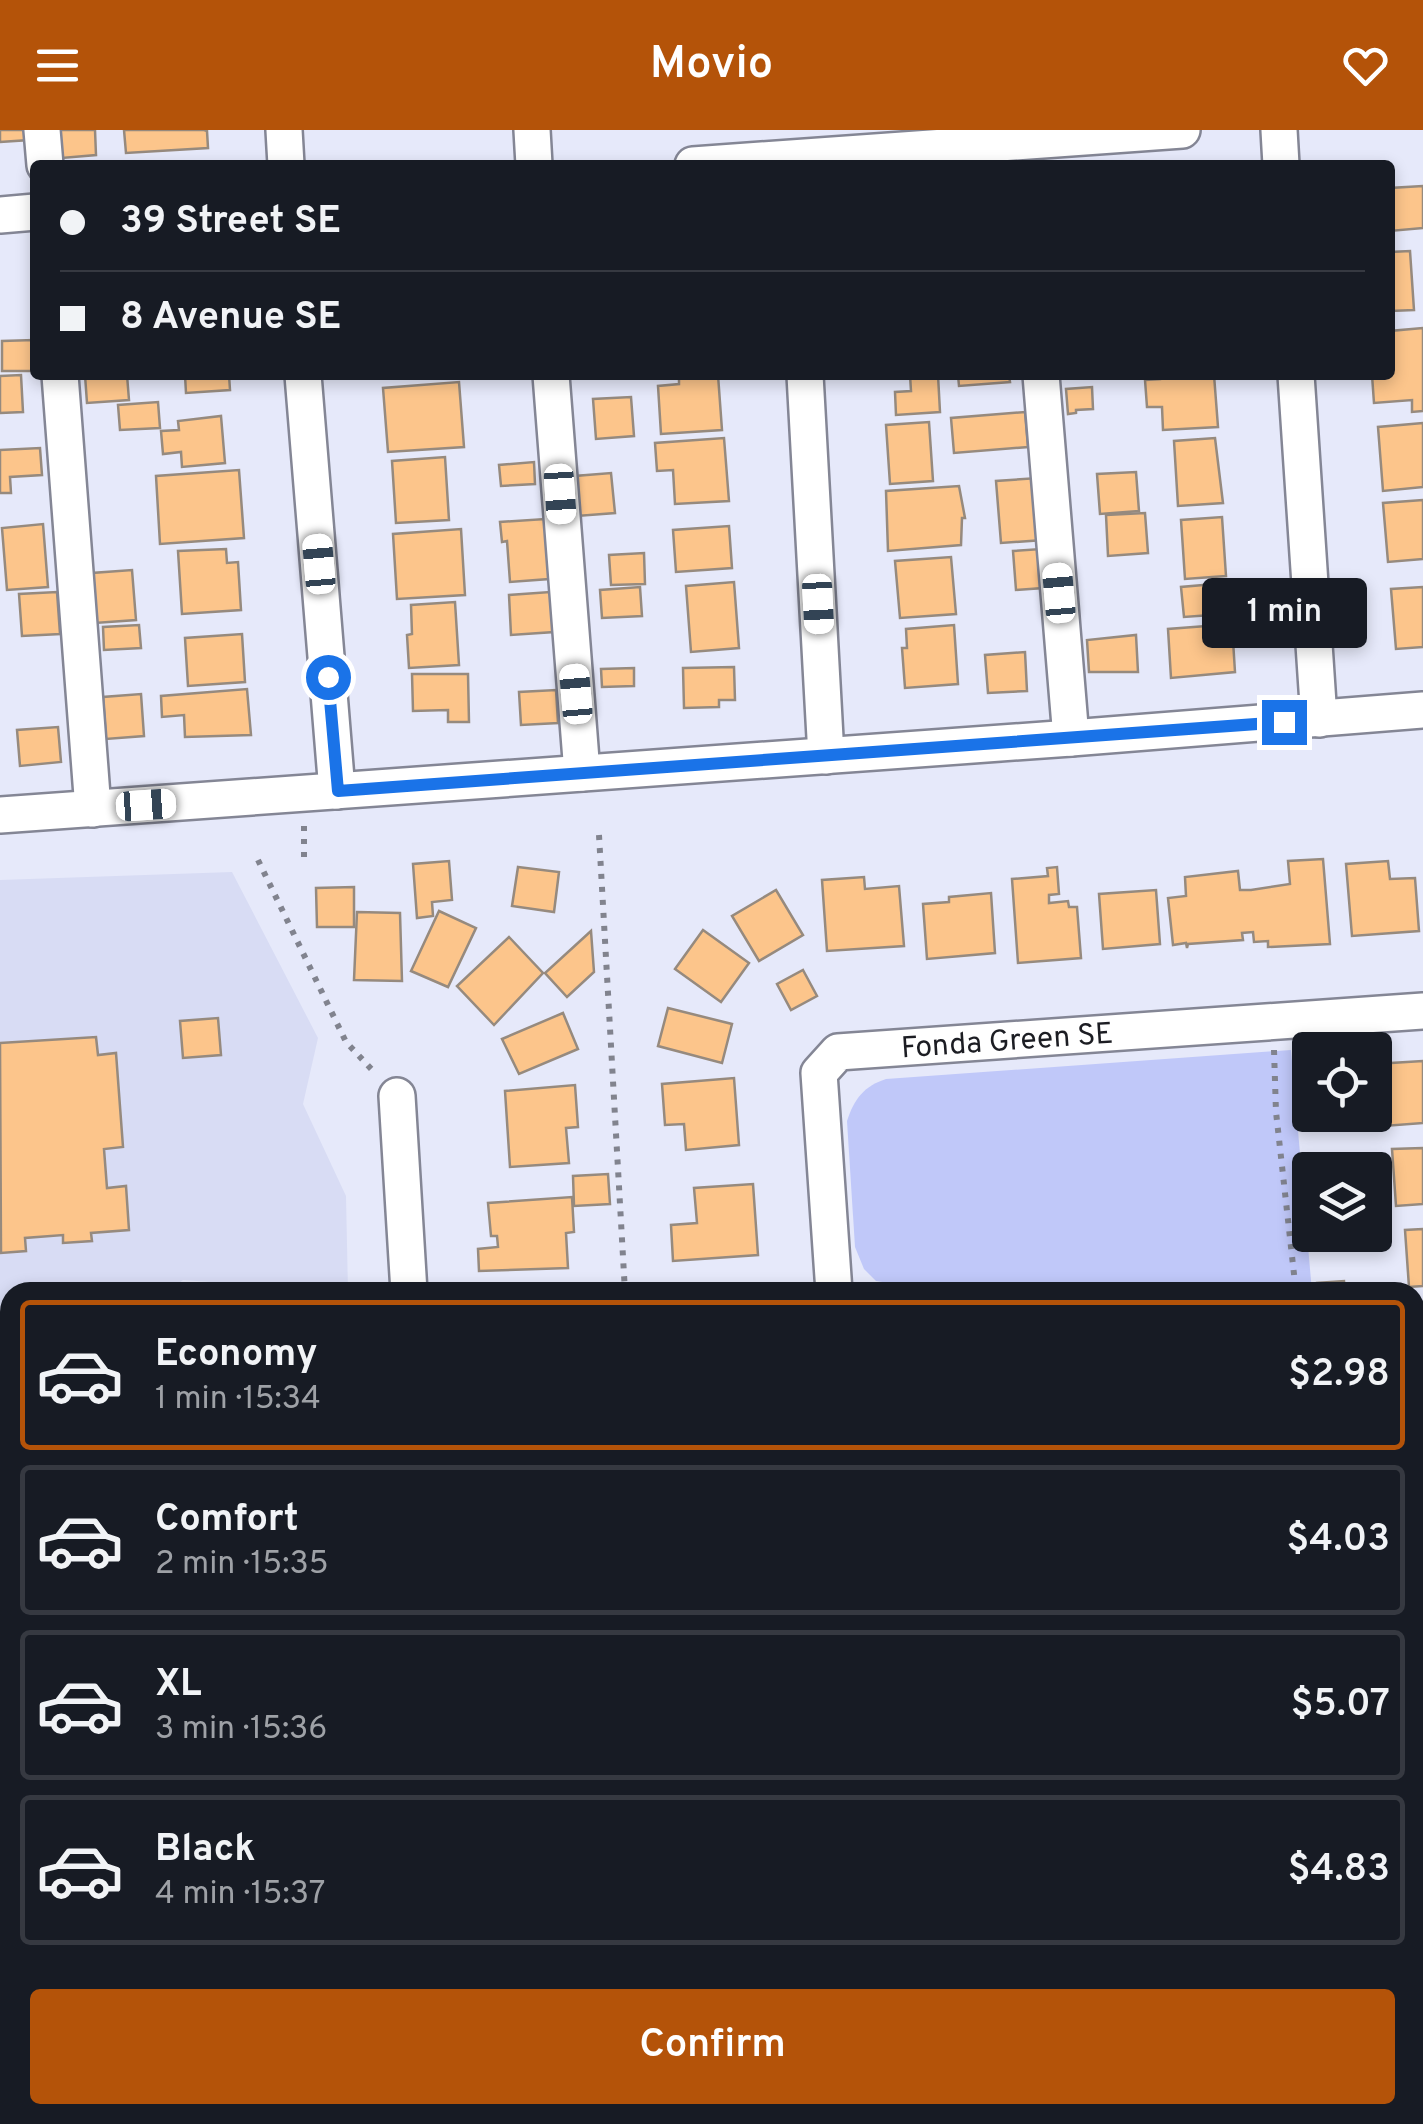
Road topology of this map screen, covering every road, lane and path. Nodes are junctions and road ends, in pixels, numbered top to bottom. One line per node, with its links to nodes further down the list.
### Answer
1 (42, 130): 8 (street)
2 (284, 130): 9 (street)
3 (532, 130): 10 (street)
4 (1182, 130): 6 (street)
5 (1279, 130): 12 (street)
6 (1022, 146): 7 (street)
7 (792, 151): 11 (street)
8 (45, 160)
9 (286, 160)
10 (534, 160)
11 (729, 160)
12 (1281, 160)
13 (30, 212): 14 (street)
14 (0, 215)
15 (60, 380): 27 (street)
16 (303, 380): 26 (street)
17 (550, 380): 25 (street)
18 (805, 380): 24 (street)
19 (1041, 380): 23 (street)
20 (1296, 380): 22 (street)
21 (1423, 710): 22 (street)
22 (1319, 719): 23 (street)
23 (1071, 738): 24 (street)
24 (826, 756): 25 (street)
25 (582, 773): 26 (street)
26 (338, 791): 27 (street)
27 (93, 809): 28 (street)
28 (0, 815)
29 (600, 835): 35 (path)
30 (258, 860): 33 (path)
31 (1423, 1011): 32 (street, Fonda Green SE)
32 (1272, 1022): 36 (street, Fonda Green SE); 37 (path)
33 (397, 1096): 34 (street)
34 (408, 1282)
35 (624, 1282)
36 (833, 1282)
37 (1295, 1282)

